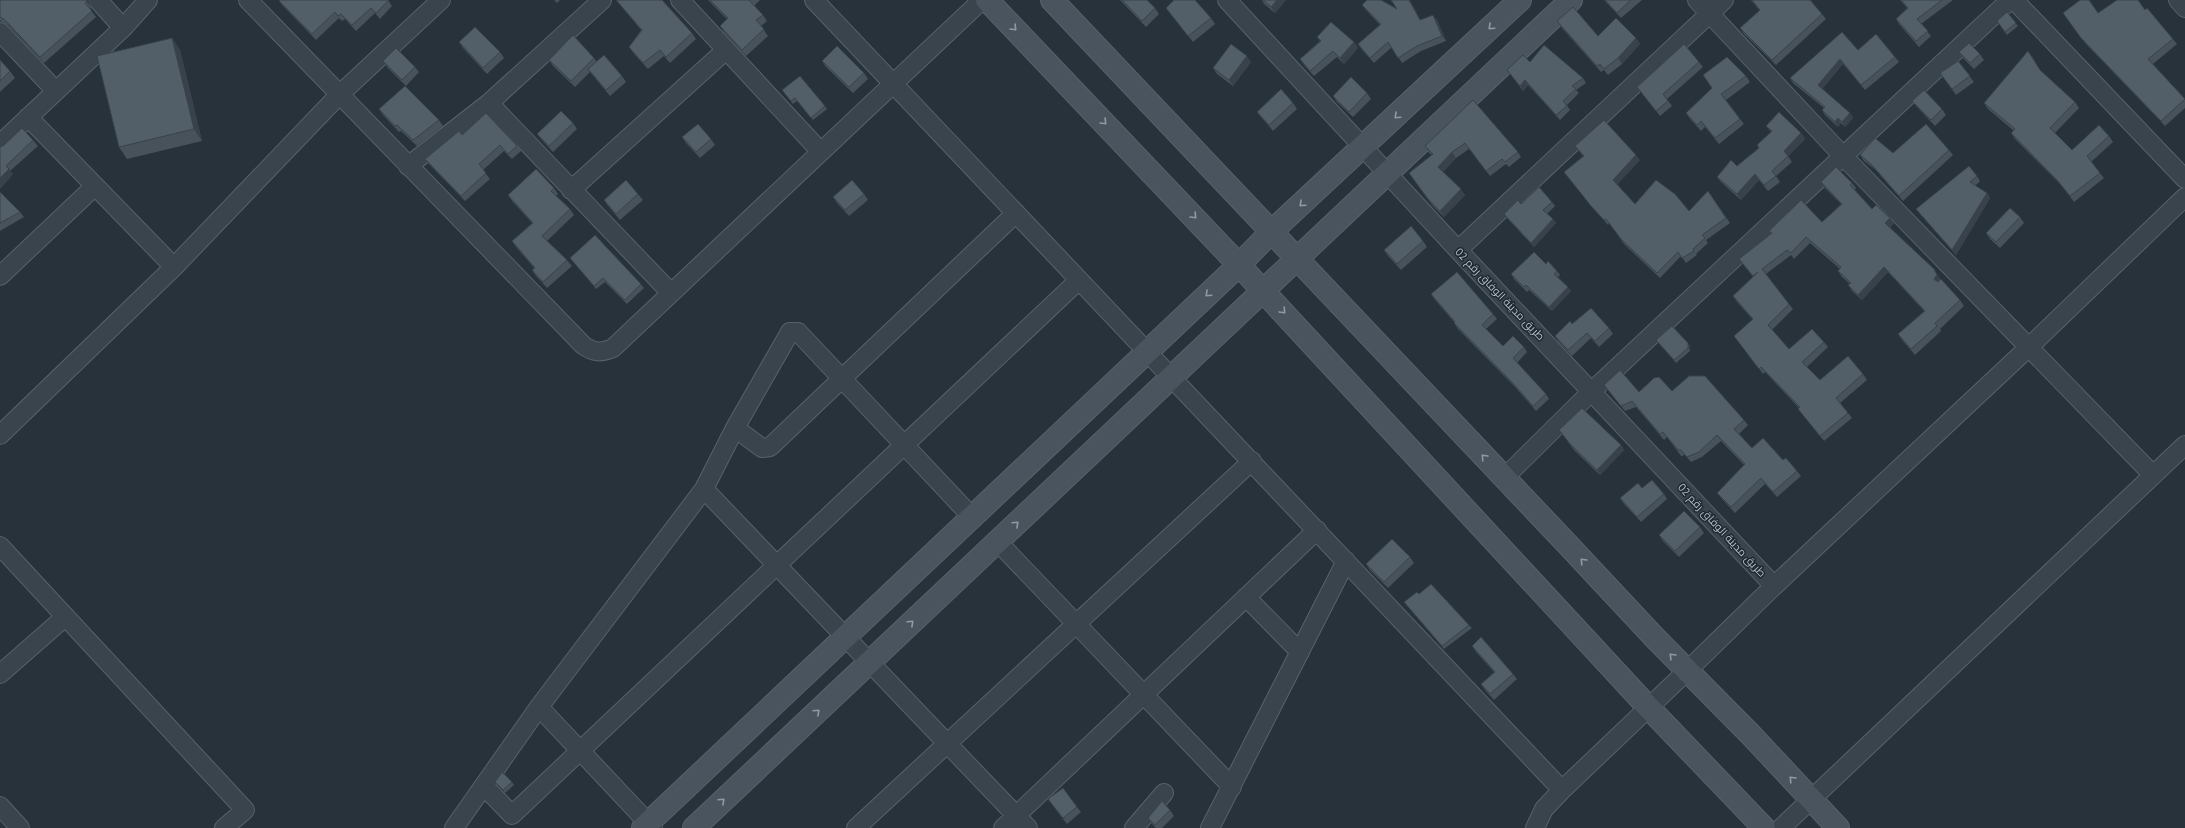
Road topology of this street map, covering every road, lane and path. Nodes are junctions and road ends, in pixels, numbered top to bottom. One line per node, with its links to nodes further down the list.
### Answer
1 (98, 0): 21 (street)
2 (148, 0): 21 (street)
3 (248, 0): 26 (street)
4 (441, 0): 26 (street)
5 (602, 0): 27 (street)
6 (680, 0): 23 (street)
7 (814, 0): 24 (street)
8 (982, 0): 24 (street)
9 (987, 0): 43 (main road, one-way to 43)
10 (1052, 0): 40 (main road)
11 (1227, 0): 30 (street, طريق مدينة الوفاق رقم 02)
12 (1520, 0): 30 (main road, one-way to 30)
13 (1571, 0): 34 (main road)
14 (1697, 0): 20 (street)
15 (1724, 0): 20 (street)
16 (2010, 0): 32 (street)
17 (2014, 0): 35 (street)
18 (2178, 0): 19 (street)
19 (2185, 8)
20 (1710, 13): 32 (street); 41 (street)
21 (123, 28): 25 (street)
22 (0, 32): 25 (street)
23 (726, 50): 31 (street); 37 (street)
24 (894, 83): 31 (street); 39 (street)
25 (56, 91): 28 (street)
26 (338, 95): 33 (street); 44 (street)
27 (489, 104): 33 (street); 37 (street)
28 (28, 117): 29 (street); 36 (street)
29 (0, 144)
30 (1363, 148): 34 (street, طريق مدينة الوفاق رقم 02); 40 (main road, one-way to 40)
31 (821, 152): 48 (street)
32 (1843, 156): 49 (street); 53 (street)
33 (408, 166): 48 (street)
34 (1387, 174): 41 (street, طريق مدينة الوفاق رقم 02); 42 (main road)
35 (2185, 179)
36 (95, 186): 44 (street); 45 (street)
37 (571, 190): 48 (street)
38 (2185, 197): 49 (street)
39 (1016, 213): 46 (street); 52 (street)
40 (1271, 232): 42 (main road); 43 (main road)
41 (1458, 250): 53 (street, طريق مدينة الوفاق رقم 02)
42 (1298, 258): 47 (main road); 60 (main road, one-way to 42)
43 (1240, 264): 47 (main road); 50 (main road, one-way to 50)
44 (174, 266): 55 (street)
45 (0, 276)
46 (1079, 280): 50 (street); 56 (street)
47 (1263, 290): 51 (main road); 79 (main road, one-way to 79)
48 (671, 293)
49 (2030, 346): 59 (street); 68 (street)
50 (1148, 351): 51 (street); 62 (main road)
51 (1172, 377): 58 (street); 64 (main road, one-way to 51)
52 (842, 378): 54 (street); 54 (street); 56 (street)
53 (1592, 391): 60 (street); 68 (street, طريق مدينة الوفاق رقم 02)
54 (735, 428): 61 (street)
55 (0, 435)
56 (904, 445): 62 (street); 67 (street)
57 (2185, 445): 59 (street)
58 (1252, 461): 63 (street); 71 (street)
59 (2153, 475): 86 (street)
60 (1504, 478): 75 (main road, one-way to 60)
61 (704, 489): 67 (street); 78 (street)
62 (972, 517): 72 (main road)
63 (1317, 530): 66 (street); 69 (street)
64 (997, 542): 71 (street); 74 (main road, one-way to 64)
65 (0, 546): 70 (street)
66 (1346, 561): 73 (street); 84 (street)
67 (777, 565): 72 (street); 81 (street)
68 (1774, 586): 75 (street)
69 (1246, 597): 73 (street); 77 (street)
70 (65, 617): 76 (street); 92 (street)
71 (1076, 624): 77 (street); 80 (street)
72 (845, 637): 74 (street); 89 (main road)
73 (1300, 652): 83 (street)
74 (869, 662): 80 (street); 93 (main road, one-way to 74)
75 (1687, 672): 79 (street); 86 (main road, one-way to 75)
76 (0, 674)
77 (1144, 695): 83 (street); 88 (street)
78 (539, 708): 81 (street); 82 (street)
79 (1649, 708): 84 (street); 99 (main road)
80 (947, 744): 88 (street); 94 (street)
81 (580, 751): 82 (street); 89 (street)
82 (484, 786): 90 (street)
83 (1232, 786): 97 (street)
84 (1562, 790): 98 (street)
85 (1164, 793): 96 (street)
86 (1810, 800): 100 (street); 101 (main road)
87 (0, 806): 91 (street)
88 (1022, 822): 95 (street)
89 (648, 826)
90 (456, 827)
91 (20, 828)
92 (224, 828)
93 (694, 828)
94 (856, 828)
95 (1003, 828)
96 (1134, 828)
97 (1210, 828)
98 (1535, 828)
99 (1764, 828)
100 (1781, 828)
101 (1838, 828)

